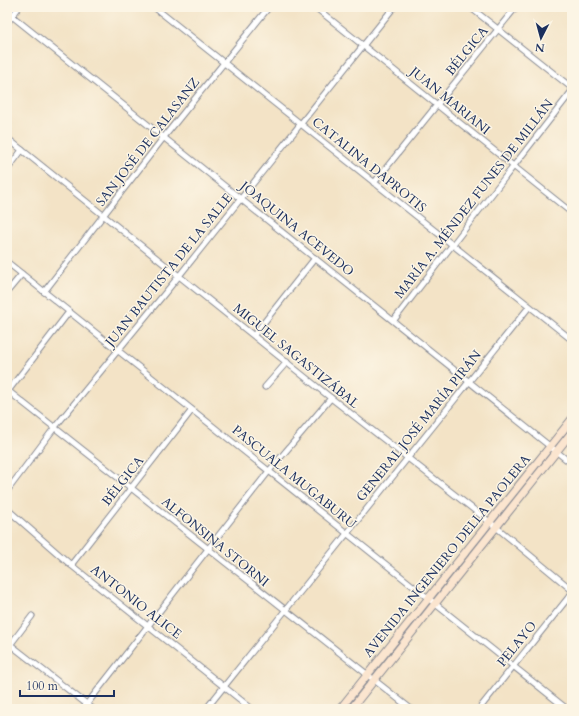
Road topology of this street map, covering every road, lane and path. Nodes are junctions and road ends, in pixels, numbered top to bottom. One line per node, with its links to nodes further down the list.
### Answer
1 (19, 7): 9 (street)
2 (154, 7): 13 (street, CATALINA DAPROTIS)
3 (269, 7): 13 (street, SAN JOSÉ DE CALASANZ)
4 (315, 7): 12 (street, JUAN MARIANI)
5 (394, 7): 12 (street, JUAN BAUTISTA DE LA SALLE)
6 (470, 7): 11 (street)
7 (516, 7): 11 (street, BÉLGICA)
8 (7, 12): 9 (street, JOAQUINA ACEVEDO)
9 (12, 16): 10 (street); 19 (street, JOAQUINA ACEVEDO)
10 (7, 23)
11 (498, 29): 14 (street); 16 (street, BÉLGICA)
12 (363, 46): 16 (street, JUAN MARIANI); 17 (street, JUAN BAUTISTA DE LA SALLE)
13 (224, 63): 17 (street, CATALINA DAPROTIS); 19 (street, SAN JOSÉ DE CALASANZ)
14 (572, 88)
15 (572, 91): 21 (street, MARÍA A. MÉNDEZ FUNES DE MILLÁN)
16 (437, 105): 21 (street, JUAN MARIANI); 23 (street, BÉLGICA)
17 (300, 124): 23 (street, CATALINA DAPROTIS); 24 (street, JUAN BAUTISTA DE LA SALLE)
18 (7, 138): 20 (street, MIGUEL SAGASTIZÁBAL)
19 (164, 138): 24 (street, JOAQUINA ACEVEDO); 26 (street, SAN JOSÉ DE CALASANZ)
20 (22, 150): 22 (street); 26 (street, MIGUEL SAGASTIZÁBAL)
21 (513, 166): 25 (street, JUAN MARIANI); 27 (street, MARÍA A. MÉNDEZ FUNES DE MILLÁN)
22 (7, 170)
23 (374, 183): 27 (street, CATALINA DAPROTIS)
24 (241, 199): 28 (street, JOAQUINA ACEVEDO); 31 (street, JUAN BAUTISTA DE LA SALLE)
25 (572, 213)
26 (104, 216): 31 (street, MIGUEL SAGASTIZÁBAL); 33 (street, SAN JOSÉ DE CALASANZ)
27 (451, 245): 34 (street, CATALINA DAPROTIS); 36 (street, MARÍA A. MÉNDEZ FUNES DE MILLÁN)
28 (315, 258): 36 (street, JOAQUINA ACEVEDO); 37 (street)
29 (7, 262): 30 (street, PASCUALA MUGABURU)
30 (22, 274): 32 (street); 33 (street, PASCUALA MUGABURU)
31 (179, 276): 37 (street, MIGUEL SAGASTIZÁBAL); 39 (street, JUAN BAUTISTA DE LA SALLE)
32 (7, 292)
33 (44, 292): 35 (street, PASCUALA MUGABURU)
34 (529, 307): 38 (street, CATALINA DAPROTIS); 41 (street, GENERAL JOSÉ MARÍA PIRÁN)
35 (69, 312): 39 (street, PASCUALA MUGABURU); 43 (street)
36 (394, 320): 41 (street, JOAQUINA ACEVEDO)
37 (254, 335): 40 (street, MIGUEL SAGASTIZÁBAL)
38 (572, 340)
39 (118, 351): 45 (street, PASCUALA MUGABURU); 47 (street, JUAN BAUTISTA DE LA SALLE)
40 (287, 362): 42 (street); 44 (street, MIGUEL SAGASTIZÁBAL)
41 (470, 381): 49 (street, JOAQUINA ACEVEDO); 51 (street, GENERAL JOSÉ MARÍA PIRÁN)
42 (266, 387)
43 (7, 391): 47 (street, ALFONSINA STORNI)
44 (331, 398): 51 (street, MIGUEL SAGASTIZÁBAL); 53 (street)
45 (192, 410): 53 (street, PASCUALA MUGABURU); 54 (street, BÉLGICA)
46 (572, 418): 49 (main road, AVENIDA INGENIERO DELLA PAOLERA)
47 (55, 427): 54 (street, ALFONSINA STORNI); 55 (street, JUAN BAUTISTA DE LA SALLE)
48 (572, 432): 50 (main road, AVENIDA INGENIERO DELLA PAOLERA)
49 (550, 446): 50 (street, JOAQUINA ACEVEDO); 57 (main road, AVENIDA INGENIERO DELLA PAOLERA)
50 (556, 451): 52 (street, JOAQUINA ACEVEDO); 58 (main road, AVENIDA INGENIERO DELLA PAOLERA)
51 (408, 459): 57 (street, MIGUEL SAGASTIZÁBAL); 59 (street, GENERAL JOSÉ MARÍA PIRÁN)
52 (572, 464)
53 (269, 472): 59 (street, PASCUALA MUGABURU); 60 (street)
54 (132, 488): 60 (street, ALFONSINA STORNI); 61 (street, BÉLGICA)
55 (7, 491)
56 (7, 509): 61 (street, ANTONIO ALICE)
57 (490, 521): 58 (street, MIGUEL SAGASTIZÁBAL); 63 (main road, AVENIDA INGENIERO DELLA PAOLERA)
58 (496, 526): 62 (street, MIGUEL SAGASTIZÁBAL); 64 (main road, AVENIDA INGENIERO DELLA PAOLERA)
59 (346, 533): 63 (street, PASCUALA MUGABURU); 65 (street, GENERAL JOSÉ MARÍA PIRÁN)
60 (207, 550): 65 (street, ALFONSINA STORNI); 67 (street)
61 (71, 565): 67 (street, ANTONIO ALICE)
62 (572, 591): 69 (street, PELAYO)
63 (429, 598): 64 (street, PASCUALA MUGABURU); 70 (main road, AVENIDA INGENIERO DELLA PAOLERA)
64 (435, 603): 69 (street, PASCUALA MUGABURU); 71 (main road, AVENIDA INGENIERO DELLA PAOLERA)
65 (285, 611): 70 (street, ALFONSINA STORNI); 72 (street, GENERAL JOSÉ MARÍA PIRÁN)
66 (32, 616): 68 (street)
67 (149, 625): 72 (street, ANTONIO ALICE); 73 (street)
68 (8, 645): 73 (street)
69 (513, 666): 80 (street, PELAYO); 81 (street, PASCUALA MUGABURU)
70 (368, 675): 71 (street, ALFONSINA STORNI); 77 (main road, AVENIDA INGENIERO DELLA PAOLERA)
71 (374, 680): 78 (main road, AVENIDA INGENIERO DELLA PAOLERA); 79 (street, ALFONSINA STORNI)
72 (224, 687): 75 (street, GENERAL JOSÉ MARÍA PIRÁN); 76 (street, ANTONIO ALICE)
73 (85, 707): 74 (street)
74 (92, 709)
75 (206, 709)
76 (252, 709)
77 (340, 709)
78 (351, 709)
79 (411, 709)
80 (479, 709)
81 (567, 709)

